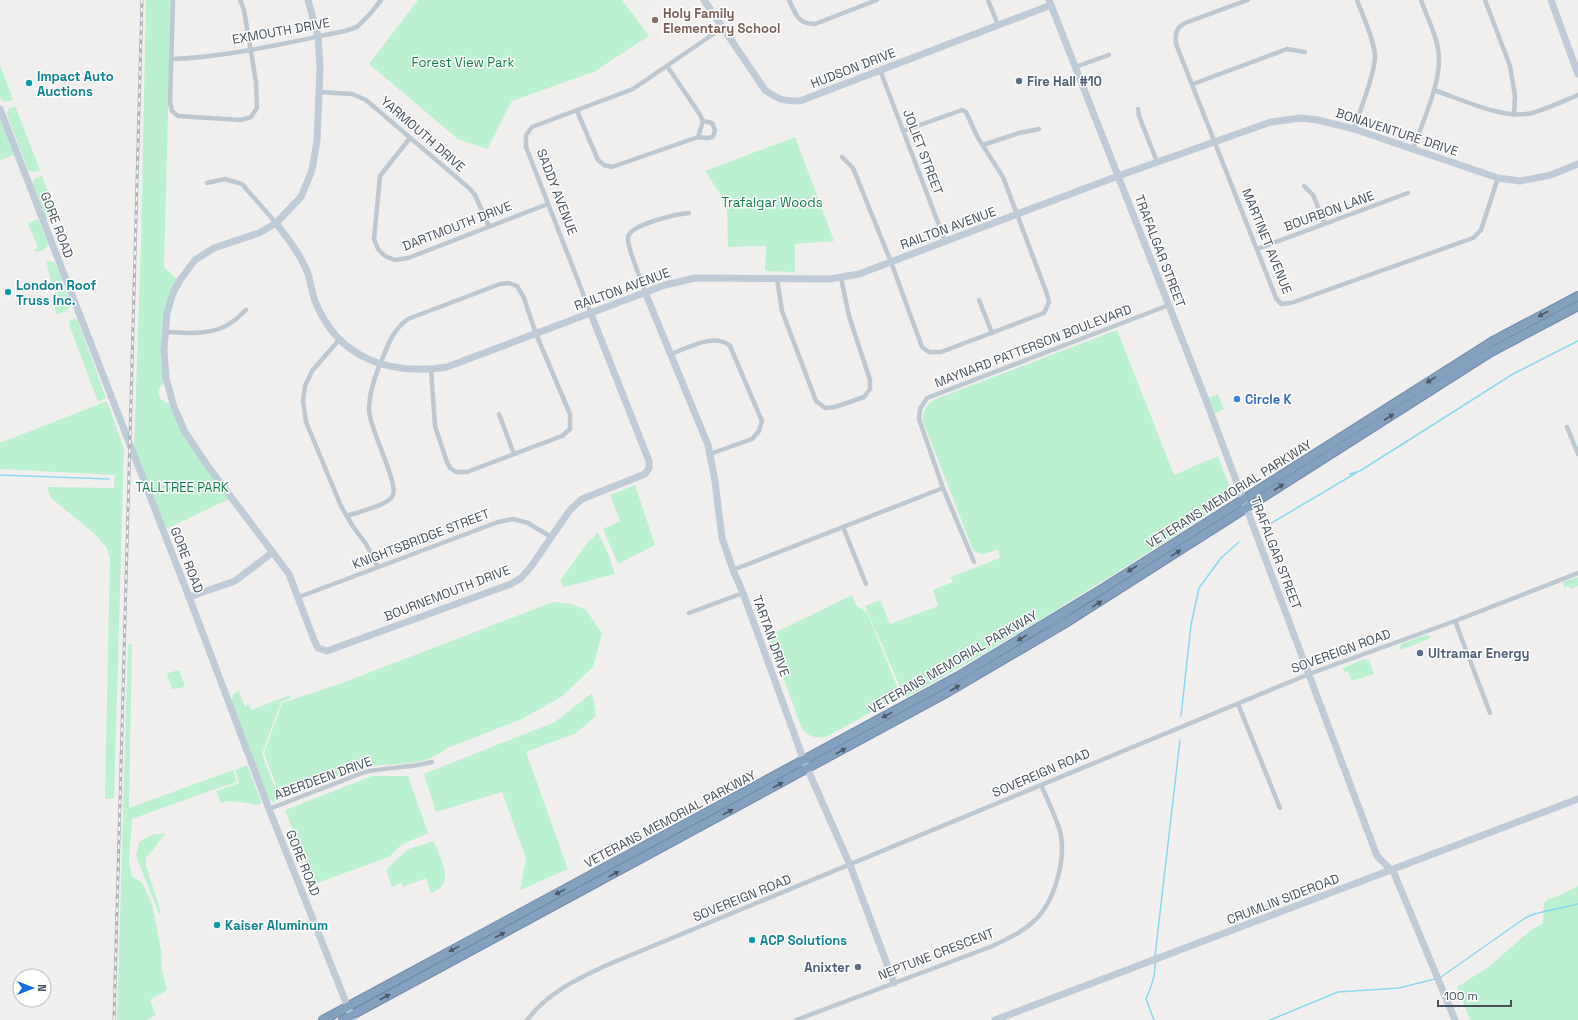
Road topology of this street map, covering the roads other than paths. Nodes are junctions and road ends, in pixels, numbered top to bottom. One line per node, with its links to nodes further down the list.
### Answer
1 (173, 0): 21 (street)
2 (240, 0): 18 (street)
3 (308, 0): 17 (street, BOURNEMOUTH DRIVE)
4 (381, 0): 17 (street, EXMOUTH DRIVE)
5 (704, 0): 16 (street, HUDSON DRIVE)
6 (789, 0): 7 (street)
7 (877, 0)
8 (988, 0): 15 (street)
9 (1248, 0): 26 (street, MARTINET AVENUE)
10 (1356, 0): 36 (street)
11 (1421, 0): 27 (street)
12 (1485, 0): 33 (street)
13 (1551, 0): 25 (street)
14 (1050, 2): 15 (street, HUDSON DRIVE); 23 (street, TRAFALGAR STREET)
15 (998, 25): 24 (street, HUDSON DRIVE)
16 (722, 28): 22 (street, SADDY AVENUE); 24 (street, HUDSON DRIVE)
17 (318, 36): 18 (street, EXMOUTH DRIVE); 28 (street, BOURNEMOUTH DRIVE)
18 (251, 49): 21 (street, EXMOUTH DRIVE); 21 (street)
19 (1304, 52): 26 (street)
20 (1109, 54): 23 (street)
21 (172, 59)
22 (668, 66): 32 (street, SADDY AVENUE); 34 (street)
23 (1075, 67): 46 (street, TRAFALGAR STREET)
24 (880, 70): 37 (street, JOLIET STREET)
25 (1578, 74)
26 (1193, 84): 40 (street, MARTINET AVENUE)
27 (1434, 90): 33 (street); 42 (street)
28 (320, 92): 39 (street, YARMOUTH DRIVE); 54 (street, BOURNEMOUTH DRIVE)
29 (1578, 95): 33 (street)
30 (0, 108): 95 (street, GORE ROAD)
31 (1138, 109): 44 (street)
32 (577, 111): 38 (street); 51 (street, SADDY AVENUE)
33 (1514, 115)
34 (703, 121): 38 (street); 38 (street)
35 (1039, 129): 41 (street)
36 (1354, 129): 40 (street, BONAVENTURE DRIVE); 42 (street, BONAVENTURE DRIVE)
37 (903, 131): 41 (street); 57 (street, JOLIET STREET)
38 (698, 137)
39 (410, 138): 56 (street, YARMOUTH DRIVE); 56 (street, DARTMOUTH DRIVE)
40 (1215, 141): 44 (street, BONAVENTURE DRIVE); 58 (street, MARTINET AVENUE)
41 (983, 145): 53 (street)
42 (1413, 150): 47 (street, BONAVENTURE DRIVE)
43 (842, 157): 59 (street)
44 (1157, 162): 46 (street, BONAVENTURE DRIVE)
45 (1578, 164): 47 (street, BONAVENTURE DRIVE)
46 (1118, 176): 53 (street, RAILTON AVENUE); 65 (street, TRAFALGAR STREET)
47 (1498, 178): 58 (street, MARTINET AVENUE)
48 (207, 183): 54 (street)
49 (1304, 186): 55 (street)
50 (1408, 193): 55 (street, BOURBON LANE)
51 (548, 204): 56 (street, DARTMOUTH DRIVE); 68 (street, SADDY AVENUE)
52 (689, 213): 62 (street)
53 (1017, 215): 57 (street, RAILTON AVENUE); 70 (street)
54 (276, 223): 69 (street, BOURNEMOUTH DRIVE); 72 (street, RAILTON AVENUE)
55 (1325, 224): 58 (street, BOURBON LANE)
56 (488, 226)
57 (945, 241): 59 (street, RAILTON AVENUE)
58 (1257, 249)
59 (891, 262): 60 (street, RAILTON AVENUE); 70 (street)
60 (841, 278): 61 (street, RAILTON AVENUE); 61 (street)
61 (778, 279): 62 (street, RAILTON AVENUE)
62 (646, 292): 68 (street, RAILTON AVENUE); 73 (street, TARTAN DRIVE)
63 (1578, 296): 83 (highway, VETERANS MEMORIAL PARKWAY, one-way to 83)
64 (979, 300): 70 (street)
65 (1169, 305): 82 (street, MAYNARD PATTERSON BOULEVARD); 83 (street, TRAFALGAR STREET)
66 (1578, 306): 84 (highway, VETERANS MEMORIAL PARKWAY, one-way to 66)
67 (246, 310): 69 (street)
68 (591, 314): 71 (street, RAILTON AVENUE); 81 (street, SADDY AVENUE)
69 (166, 332): 88 (street, BOURNEMOUTH DRIVE)
70 (992, 333)
71 (536, 334): 74 (street); 75 (street, RAILTON AVENUE); 78 (street)
72 (339, 340): 74 (street, RAILTON AVENUE); 85 (street)
73 (671, 354): 79 (street, TARTAN DRIVE); 79 (street)
74 (380, 364): 75 (street, RAILTON AVENUE); 85 (street)
75 (431, 369): 78 (street)
76 (499, 414): 78 (street)
77 (1567, 427): 80 (street)
78 (514, 454)
79 (710, 454): 91 (street, TARTAN DRIVE)
80 (1578, 454)
81 (649, 468): 87 (street, BOURNEMOUTH DRIVE)
82 (943, 488): 86 (street); 89 (street, MAYNARD PATTERSON BOULEVARD)
83 (1242, 499): 84 (street, TRAFALGAR STREET); 102 (highway, VETERANS MEMORIAL PARKWAY, one-way to 102)
84 (1246, 508): 99 (street, TRAFALGAR STREET); 104 (highway, VETERANS MEMORIAL PARKWAY, one-way to 84)
85 (347, 516): 90 (street)
86 (843, 527): 91 (street); 93 (street)
87 (550, 537): 90 (street, KNIGHTSBRIDGE STREET); 96 (street, BOURNEMOUTH DRIVE)
88 (273, 552): 95 (street); 96 (street, BOURNEMOUTH DRIVE)
89 (974, 562)
90 (378, 567): 96 (street, KNIGHTSBRIDGE STREET)
91 (733, 570): 94 (street, TARTAN DRIVE)
92 (1578, 573): 98 (street, SOVEREIGN ROAD)
93 (866, 584)
94 (743, 593): 97 (street); 102 (street, TARTAN DRIVE)
95 (189, 597): 108 (street, GORE ROAD)
96 (298, 597)
97 (689, 613)
98 (1455, 621): 99 (street, SOVEREIGN ROAD); 101 (street)
99 (1309, 674): 100 (street, SOVEREIGN ROAD); 110 (street, TRAFALGAR STREET)
100 (1238, 704): 105 (street, SOVEREIGN ROAD); 107 (street)
101 (1490, 713)
102 (804, 761): 104 (street, TARTAN DRIVE); 112 (highway, VETERANS MEMORIAL PARKWAY, one-way to 112)
103 (432, 762): 108 (street, ABERDEEN DRIVE)
104 (807, 770): 109 (street, TARTAN DRIVE); 113 (highway, VETERANS MEMORIAL PARKWAY, one-way to 104)
105 (1041, 785): 109 (street, SOVEREIGN ROAD); 111 (street, NEPTUNE CRESCENT)
106 (1578, 799): 110 (street, CRUMLIN SIDEROAD)
107 (1280, 808)
108 (269, 809): 112 (street, GORE ROAD)
109 (850, 865): 111 (street, TARTAN DRIVE); 116 (street, SOVEREIGN ROAD)
110 (1391, 870): 118 (street, CRUMLIN SIDEROAD); 119 (street, TRAFALGAR STREET)
111 (894, 983): 117 (street, NEPTUNE CRESCENT)
112 (347, 1007): 113 (street, GORE ROAD); 114 (highway, VETERANS MEMORIAL PARKWAY)
113 (352, 1018): 115 (highway, VETERANS MEMORIAL PARKWAY)
114 (323, 1020)
115 (343, 1020)
116 (527, 1020)
117 (796, 1020)
118 (995, 1020)
119 (1455, 1020)

